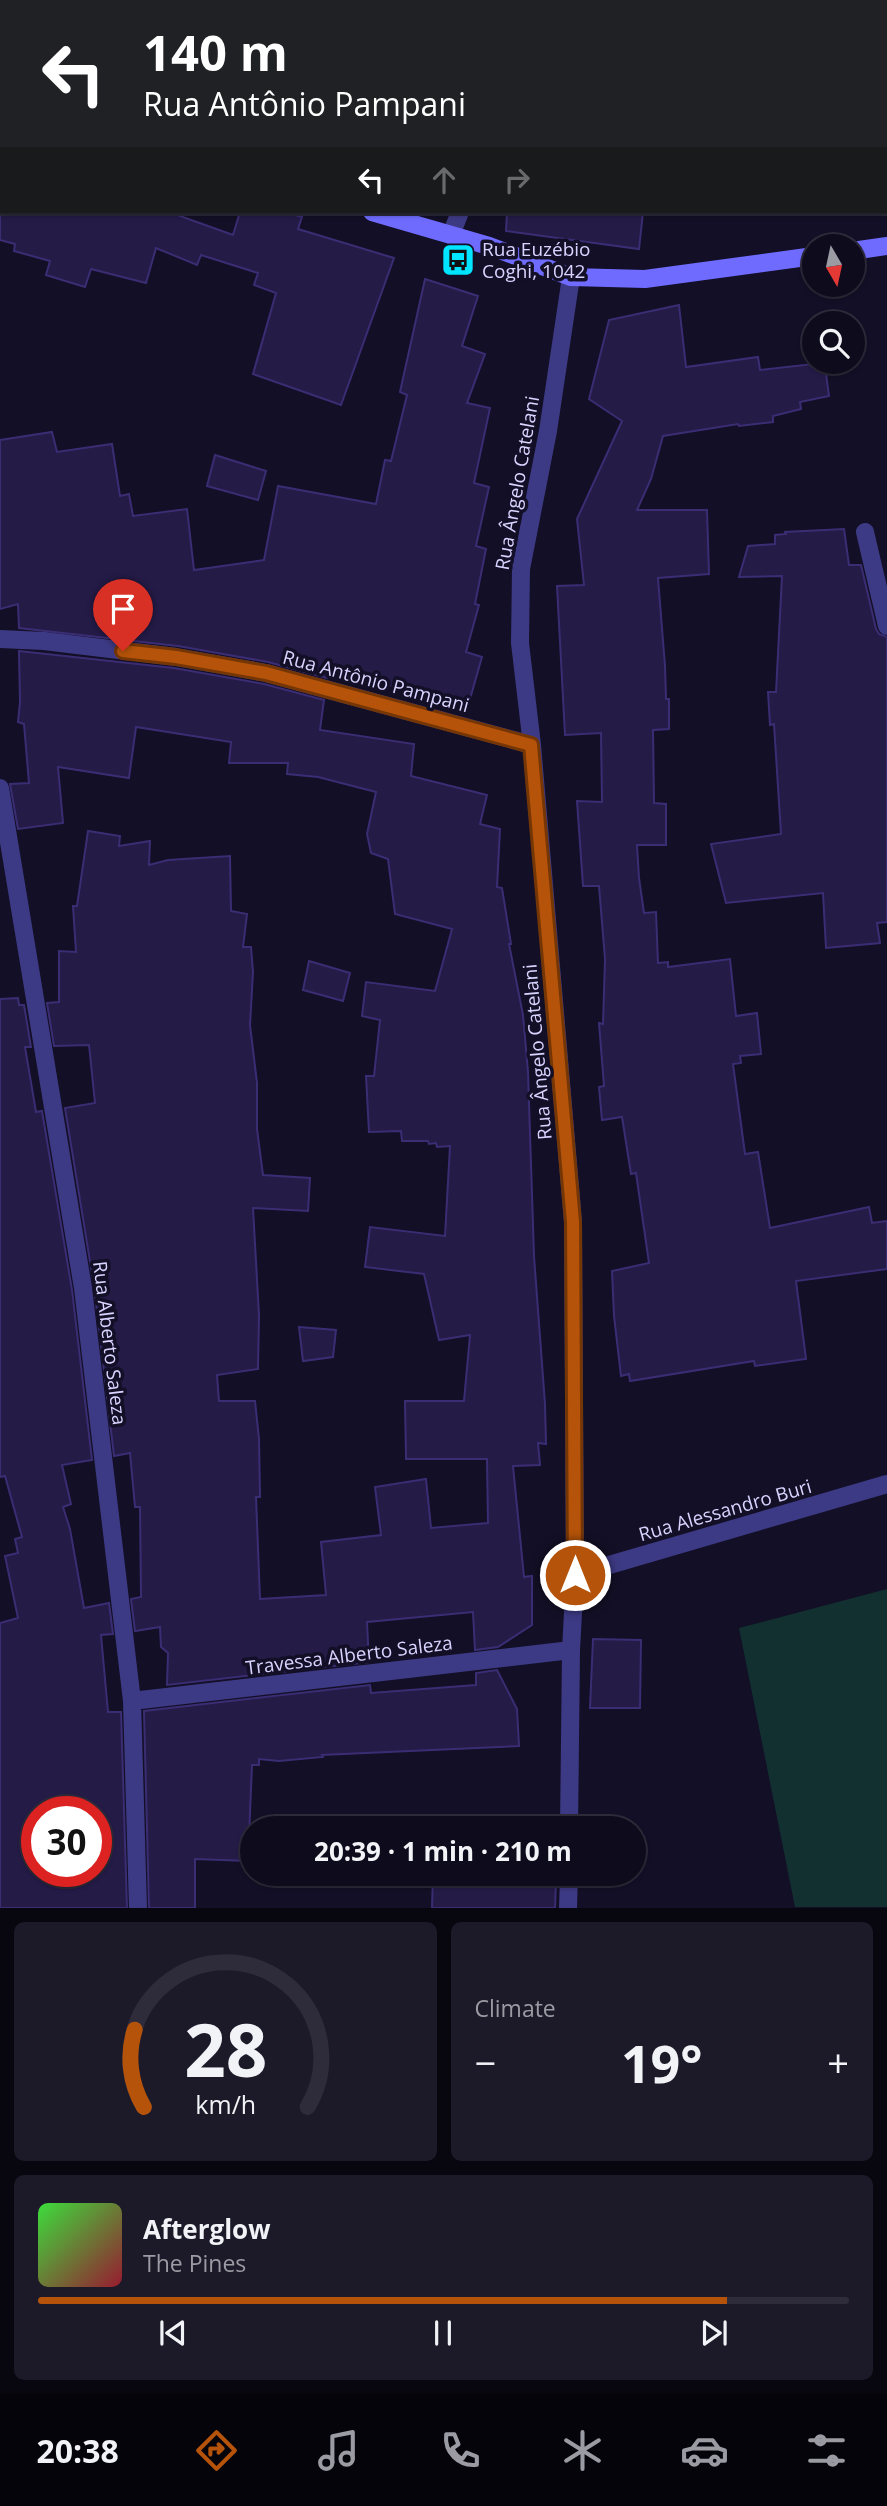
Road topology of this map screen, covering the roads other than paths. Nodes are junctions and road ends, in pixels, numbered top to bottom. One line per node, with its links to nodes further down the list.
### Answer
1 (379, 214): 3 (main road)
2 (459, 214): 3 (street)
3 (451, 235): 7 (main road)
4 (887, 246): 5 (main road)
5 (865, 249)
6 (802, 258): 7 (main road)
7 (571, 277): 11 (street, Rua Ângelo Catelani)
8 (864, 532): 9 (street)
9 (887, 626)
10 (0, 639): 11 (street, Rua Antônio Pampani)
11 (531, 745): 14 (street, Rua Ângelo Catelani)
12 (0, 788): 16 (street, Rua Alberto Saleza)
13 (887, 1484): 14 (street, Rua Alessandro Buri)
14 (575, 1575): 15 (street, Rua Ângelo Catelani)
15 (570, 1650): 16 (street, Travessa Alberto Saleza); 17 (street, Rua Ângelo Catelani)
16 (132, 1701): 19 (street, Rua Alberto Saleza)
17 (569, 1816)
18 (569, 1886): 20 (street)
19 (138, 1908)
20 (568, 1908)

